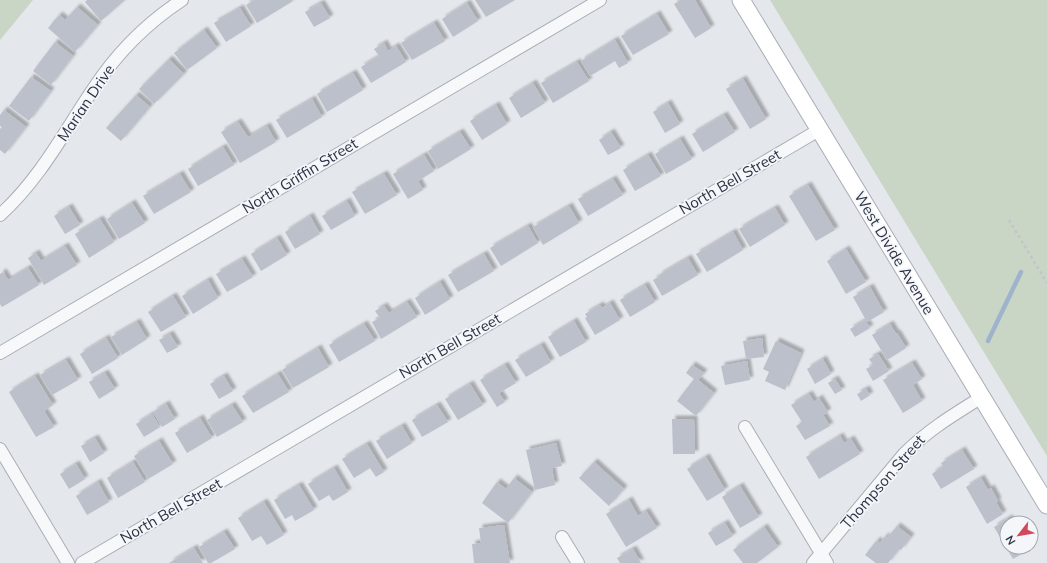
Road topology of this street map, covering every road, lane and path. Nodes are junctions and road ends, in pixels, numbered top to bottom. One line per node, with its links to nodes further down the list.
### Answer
1 (182, 0): 5 (street, Marian Drive)
2 (600, 0): 8 (street, North Griffin Street)
3 (741, 0): 4 (street, West Divide Avenue)
4 (819, 130): 9 (street, West Divide Avenue); 16 (street, North Bell Street)
5 (0, 215)
6 (1009, 220): 7 (path)
7 (1047, 283)
8 (0, 353)
9 (982, 397): 12 (street, West Divide Avenue); 14 (street, Thompson Street)
10 (745, 427): 14 (street)
11 (0, 449): 15 (street)
12 (1047, 505)
13 (562, 537): 17 (street)
14 (825, 558): 18 (street, Thompson Street)
15 (68, 563)
16 (82, 563)
17 (578, 563)
18 (813, 563)

